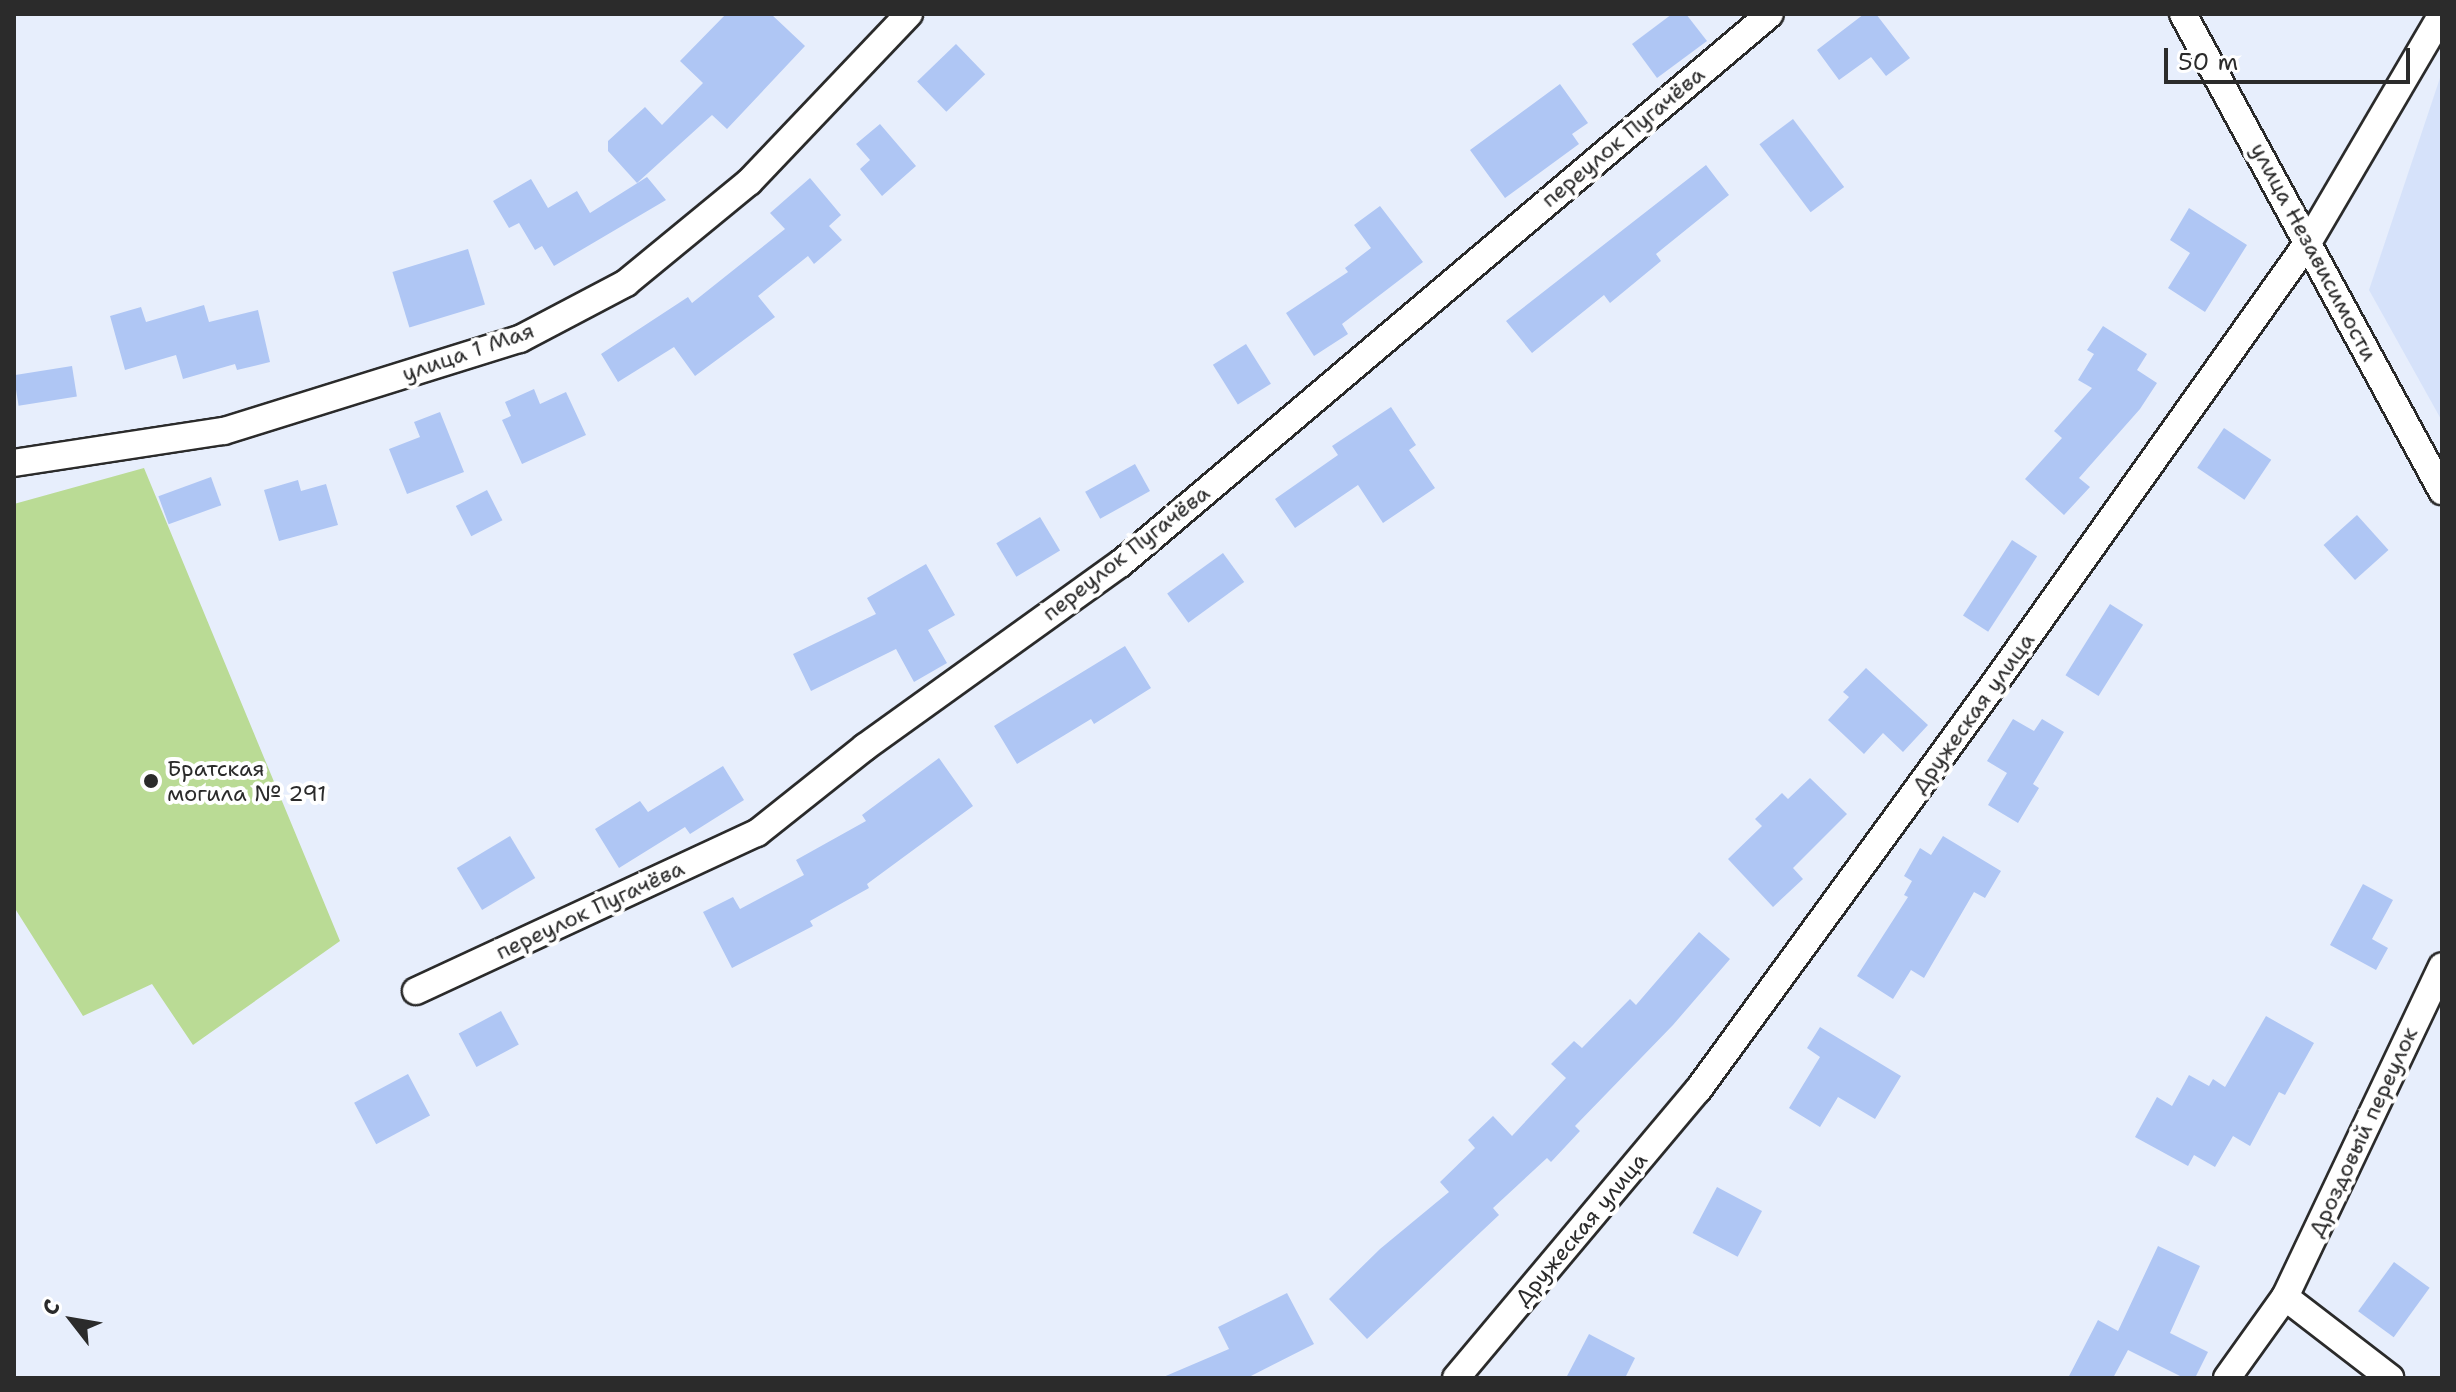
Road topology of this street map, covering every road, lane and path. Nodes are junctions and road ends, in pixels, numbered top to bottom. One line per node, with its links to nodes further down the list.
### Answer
1 (909, 14): 6 (street, улица 1 Мая)
2 (1770, 14): 9 (street, переулок Пугачёва)
3 (2183, 14): 5 (street, улица Независимости)
4 (2442, 14): 5 (street, Дружеская улица)
5 (2309, 241): 7 (street, улица Независимости); 11 (street, Дружеская улица)
6 (14, 463)
7 (2442, 491)
8 (2442, 966): 10 (street, Дроздовый переулок)
9 (416, 991)
10 (2285, 1297): 12 (street, Дроздовый переулок); 13 (street)
11 (1456, 1378)
12 (2227, 1378)
13 (2390, 1378)

